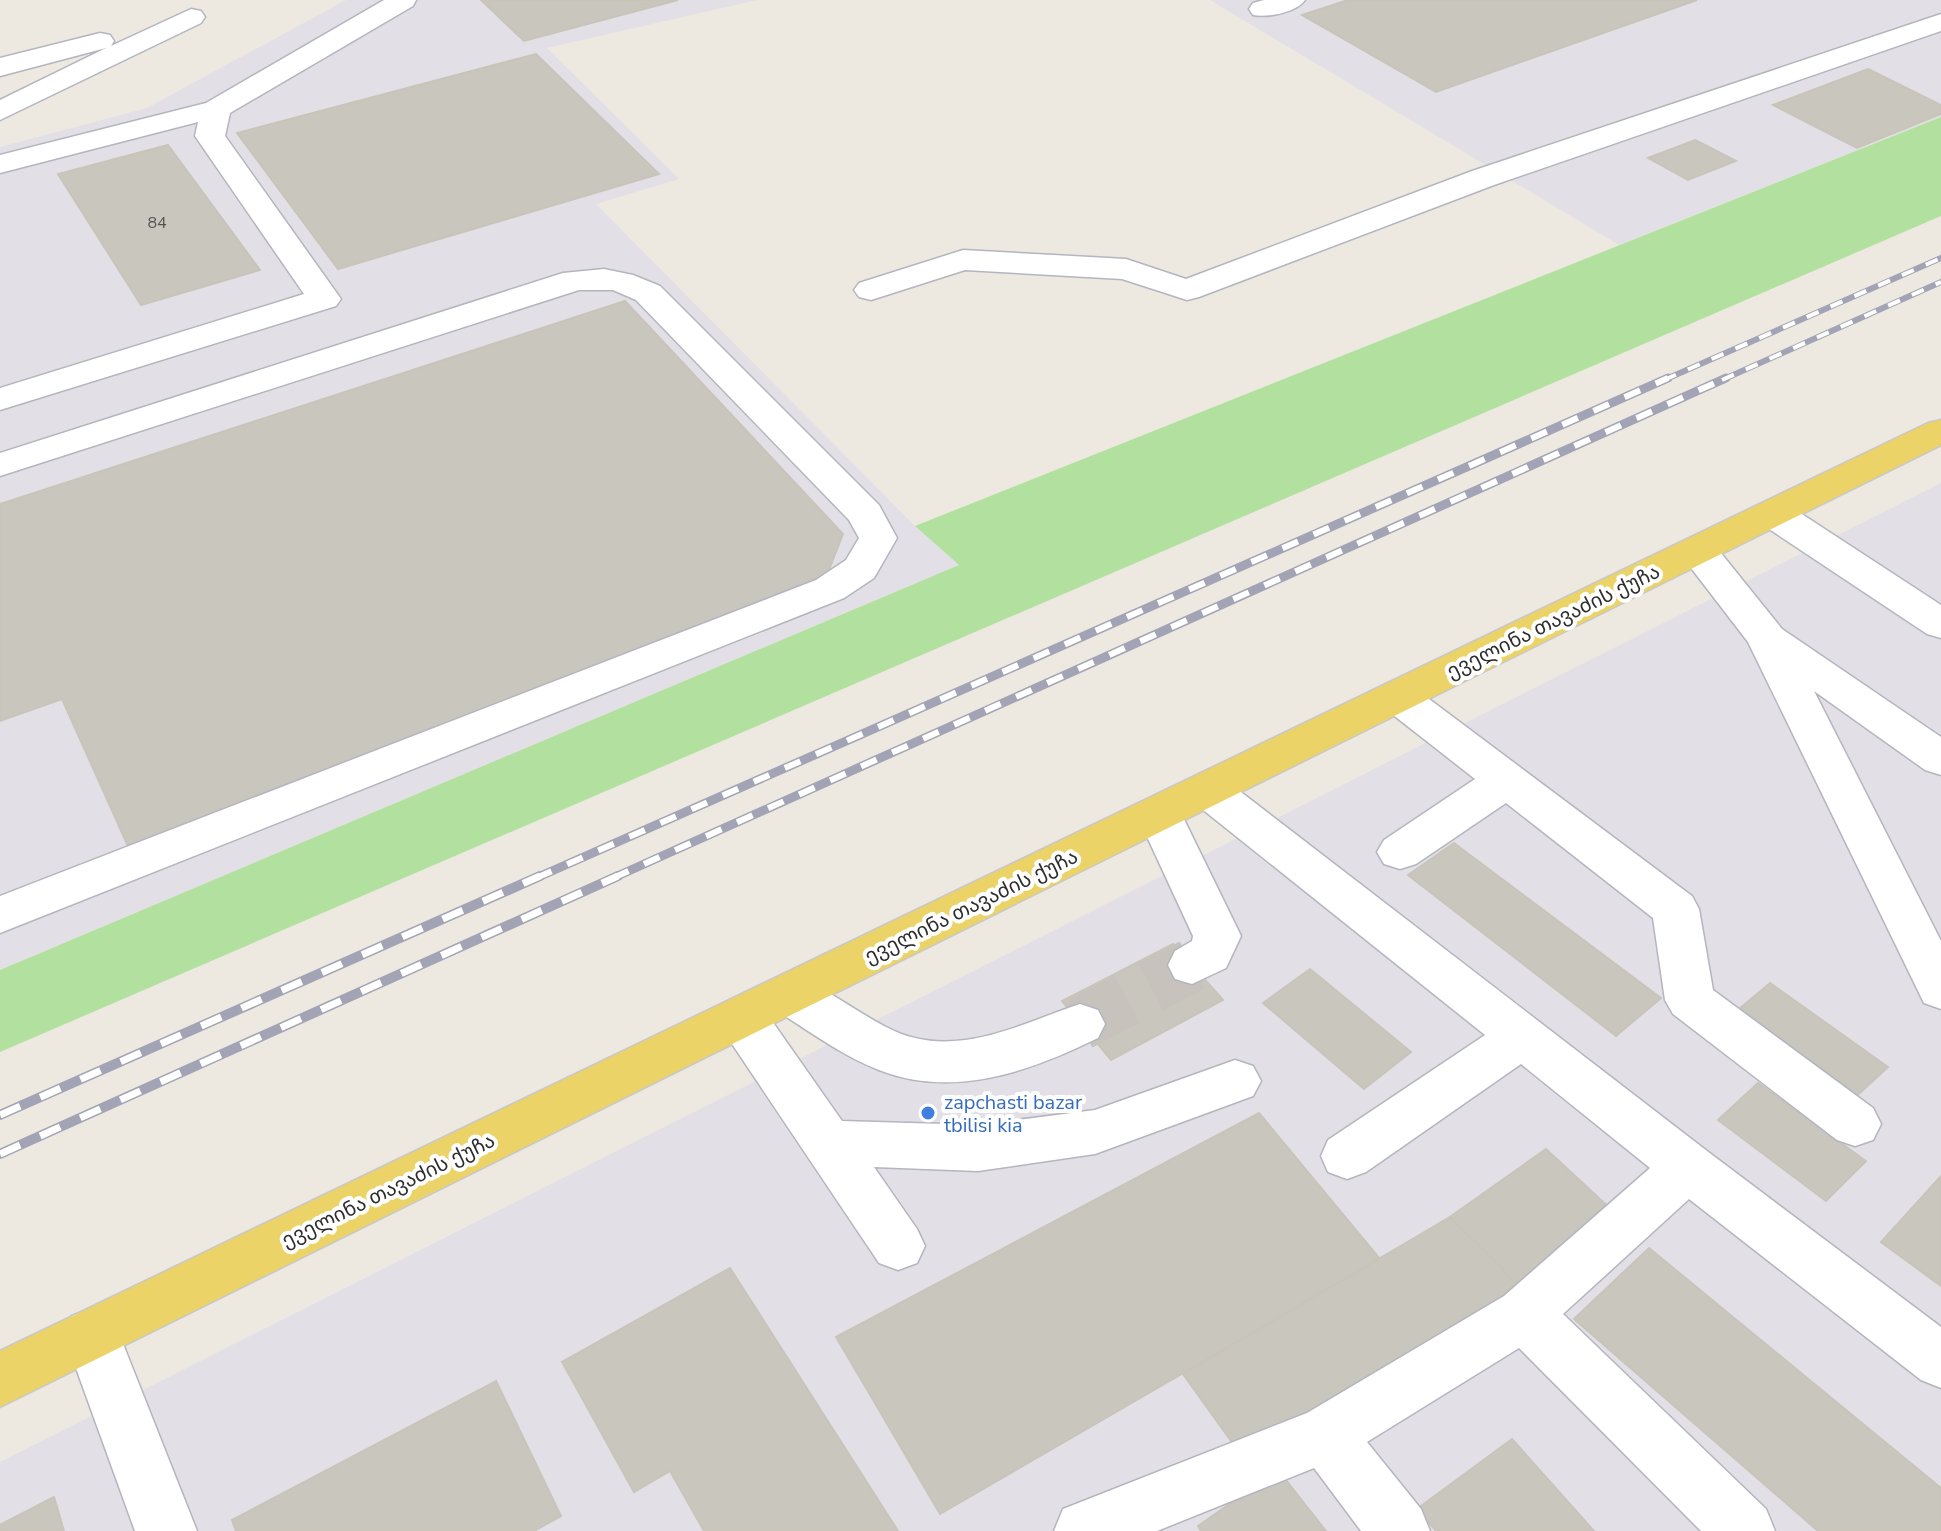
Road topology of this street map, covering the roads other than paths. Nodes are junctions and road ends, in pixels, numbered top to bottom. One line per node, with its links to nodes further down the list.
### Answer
1 (403, 0): 9 (street)
2 (1292, 0): 6 (street)
3 (1928, 0): 4 (street)
4 (1941, 5)
5 (184, 8): 8 (street); 10 (street)
6 (1263, 9)
7 (1941, 22): 12 (street)
8 (0, 67)
9 (216, 109): 11 (street); 13 (street)
10 (0, 111)
11 (0, 164)
12 (871, 290)
13 (0, 399)
14 (1941, 431): 16 (main road, ეველინა თავაძის ქუჩა)
15 (0, 465): 26 (street)
16 (1774, 514): 17 (main road, ეველინა თავაძის ქუჩა); 18 (street)
17 (1698, 551): 19 (street); 20 (main road, ეველინა თავაძის ქუჩა)
18 (1941, 624)
19 (1766, 637): 21 (street); 28 (street)
20 (1398, 697): 22 (street); 23 (main road, ეველინა თავაძის ქუჩა)
21 (1941, 759)
22 (1507, 780): 25 (street); 34 (street)
23 (1208, 790): 24 (main road, ეველინა თავაძის ქუჩა); 32 (street)
24 (1160, 815): 27 (street); 29 (main road, ეველინა თავაძის ქუჩა)
25 (1400, 852)
26 (0, 915)
27 (1192, 965)
28 (1941, 989)
29 (789, 994): 30 (main road, ეველინა თავაძის ქუჩა); 31 (street)
30 (742, 1018): 35 (street); 40 (main road, ეველინა თავაძის ქუჩა)
31 (1080, 1024)
32 (1523, 1036): 36 (street); 37 (street)
33 (1235, 1081): 35 (street)
34 (1855, 1124)
35 (827, 1143): 38 (street)
36 (1347, 1156)
37 (1688, 1167): 39 (street); 41 (street)
38 (898, 1246)
39 (1524, 1314): 43 (street); 47 (street)
40 (92, 1335): 42 (main road, ეველინა თავაძის ქუჩა); 44 (street)
41 (1941, 1361)
42 (0, 1380)
43 (1325, 1435): 45 (street); 46 (street)
44 (166, 1531)
45 (1085, 1531)
46 (1399, 1531)
47 (1744, 1531)

